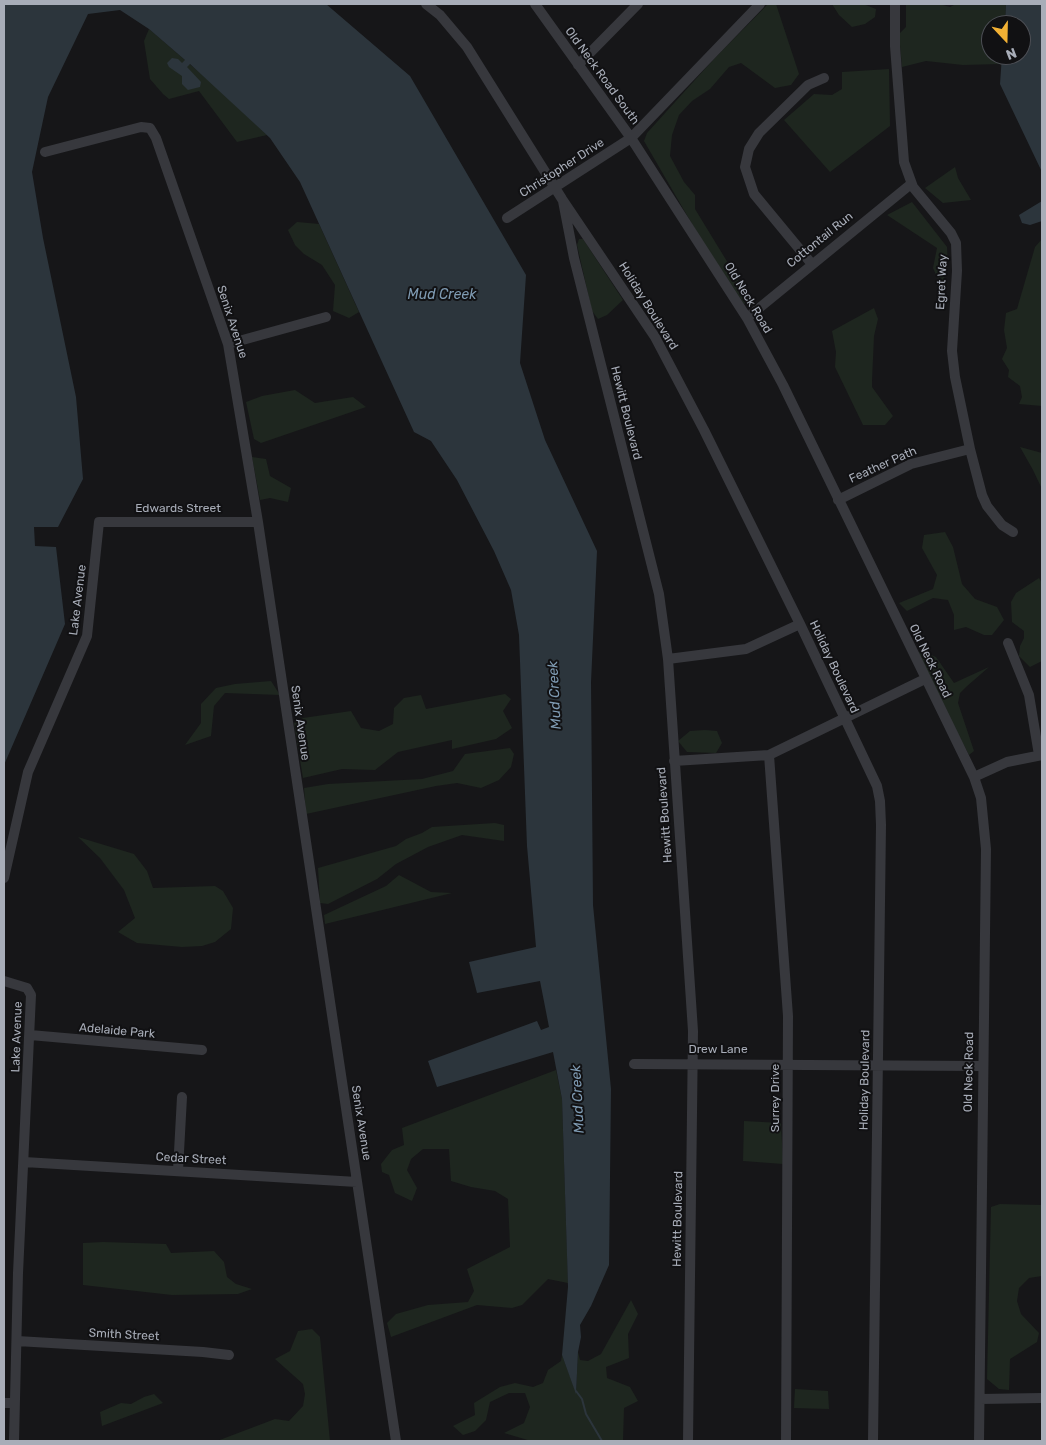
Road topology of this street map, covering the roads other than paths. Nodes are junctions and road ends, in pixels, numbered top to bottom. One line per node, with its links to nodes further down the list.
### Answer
1 (426, 4): 11 (street, Holiday Boulevard)
2 (535, 4): 6 (street, Old Neck Road South)
3 (638, 4): 6 (street)
4 (760, 4): 8 (street)
5 (895, 4): 10 (street, Egret Way)
6 (578, 65): 8 (street, Old Neck Road South)
7 (824, 78): 14 (street)
8 (631, 138): 11 (street, Christopher Drive); 16 (street, Old Neck Road)
9 (45, 152): 17 (street, Senix Avenue)
10 (911, 184): 14 (street, Cottontail Run); 18 (street, Egret Way)
11 (556, 188): 12 (street, Holiday Boulevard); 13 (street, Christopher Drive)
12 (562, 200): 23 (street, Holiday Boulevard); 25 (street, Hewitt Boulevard)
13 (507, 218)
14 (811, 263): 16 (street, Cottontail Run)
15 (326, 317): 17 (street)
16 (747, 318): 19 (street, Old Neck Road)
17 (228, 344): 21 (street, Senix Avenue)
18 (970, 449): 19 (street, Feather Path); 22 (street, Egret Way)
19 (838, 500): 26 (street, Old Neck Road)
20 (99, 522): 21 (street, Edwards Street); 32 (street, Lake Avenue)
21 (258, 522): 44 (street, Senix Avenue)
22 (1013, 532)
23 (800, 624): 25 (street); 27 (street, Holiday Boulevard)
24 (1008, 643): 29 (street)
25 (668, 659): 30 (street, Hewitt Boulevard)
26 (925, 679): 27 (street); 31 (street, Old Neck Road)
27 (844, 719): 28 (street); 39 (street, Holiday Boulevard)
28 (769, 755): 30 (street); 38 (street, Surrey Drive)
29 (1041, 755): 31 (street)
30 (674, 761): 36 (street, Hewitt Boulevard)
31 (974, 777): 40 (street, Old Neck Road)
32 (4, 878)
33 (4, 982): 34 (street, Lake Avenue)
34 (30, 1035): 35 (street, Adelaide Park); 42 (street, Lake Avenue)
35 (202, 1050)
36 (692, 1062): 37 (street, Drew Lane); 38 (street, Drew Lane); 52 (street, Hewitt Boulevard)
37 (634, 1064)
38 (789, 1064): 39 (street, Drew Lane); 53 (street, Surrey Drive)
39 (878, 1066): 40 (street, Drew Lane); 54 (street, Holiday Boulevard)
40 (982, 1066): 48 (street, Old Neck Road)
41 (182, 1097): 43 (street)
42 (24, 1162): 43 (street, Cedar Street); 45 (street, Lake Avenue)
43 (178, 1170): 44 (street, Cedar Street)
44 (357, 1182): 51 (street, Senix Avenue)
45 (17, 1342): 46 (street, Smith Street); 49 (street, Lake Avenue)
46 (230, 1356)
47 (1042, 1398): 48 (street)
48 (980, 1399): 55 (street, Old Neck Road)
49 (9, 1403): 50 (street, Lake Avenue)
50 (14, 1441)
51 (396, 1441)
52 (688, 1441)
53 (786, 1441)
54 (873, 1441)
55 (979, 1441)

